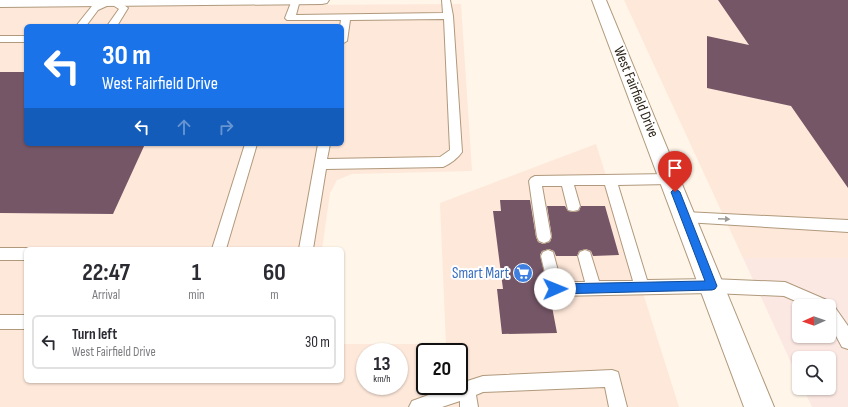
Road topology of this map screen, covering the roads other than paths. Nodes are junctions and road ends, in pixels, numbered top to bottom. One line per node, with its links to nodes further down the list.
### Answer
1 (296, 0): 2 (main road); 5 (main road); 9 (lane)
2 (322, 0)
3 (446, 0): 7 (lane)
4 (600, 0): 18 (main road, West Fairfield Drive)
5 (113, 1): 6 (main road); 10 (lane); 11 (lane)
6 (0, 2)
7 (448, 16): 8 (lane); 17 (lane)
8 (346, 18): 9 (lane); 12 (lane)
9 (289, 22)
10 (83, 24)
11 (113, 24)
12 (344, 30)
13 (0, 39): 14 (lane)
14 (24, 39)
15 (250, 146): 25 (lane)
16 (324, 146): 17 (lane)
17 (321, 164): 26 (lane)
18 (670, 179): 19 (lane); 22 (main road, West Fairfield Drive)
19 (610, 180): 20 (lane); 32 (lane)
20 (567, 181): 21 (lane); 24 (lane)
21 (574, 206)
22 (685, 217): 23 (lane, one-way to 23); 31 (main road, West Fairfield Drive)
23 (848, 226)
24 (544, 237)
25 (220, 247)
26 (306, 247)
27 (0, 254): 28 (lane)
28 (24, 254)
29 (548, 256): 33 (lane)
30 (585, 256): 33 (lane)
31 (712, 286): 32 (lane); 34 (lane); 45 (main road, West Fairfield Drive)
32 (642, 288): 33 (lane)
33 (594, 289)
34 (808, 299)
35 (836, 320): 38 (lane)
36 (0, 322): 37 (lane)
37 (24, 322)
38 (848, 341)
39 (468, 389): 44 (lane)
40 (451, 395): 42 (lane)
41 (468, 395): 43 (lane)
42 (418, 407)
43 (468, 407)
44 (618, 407)
45 (760, 407)

